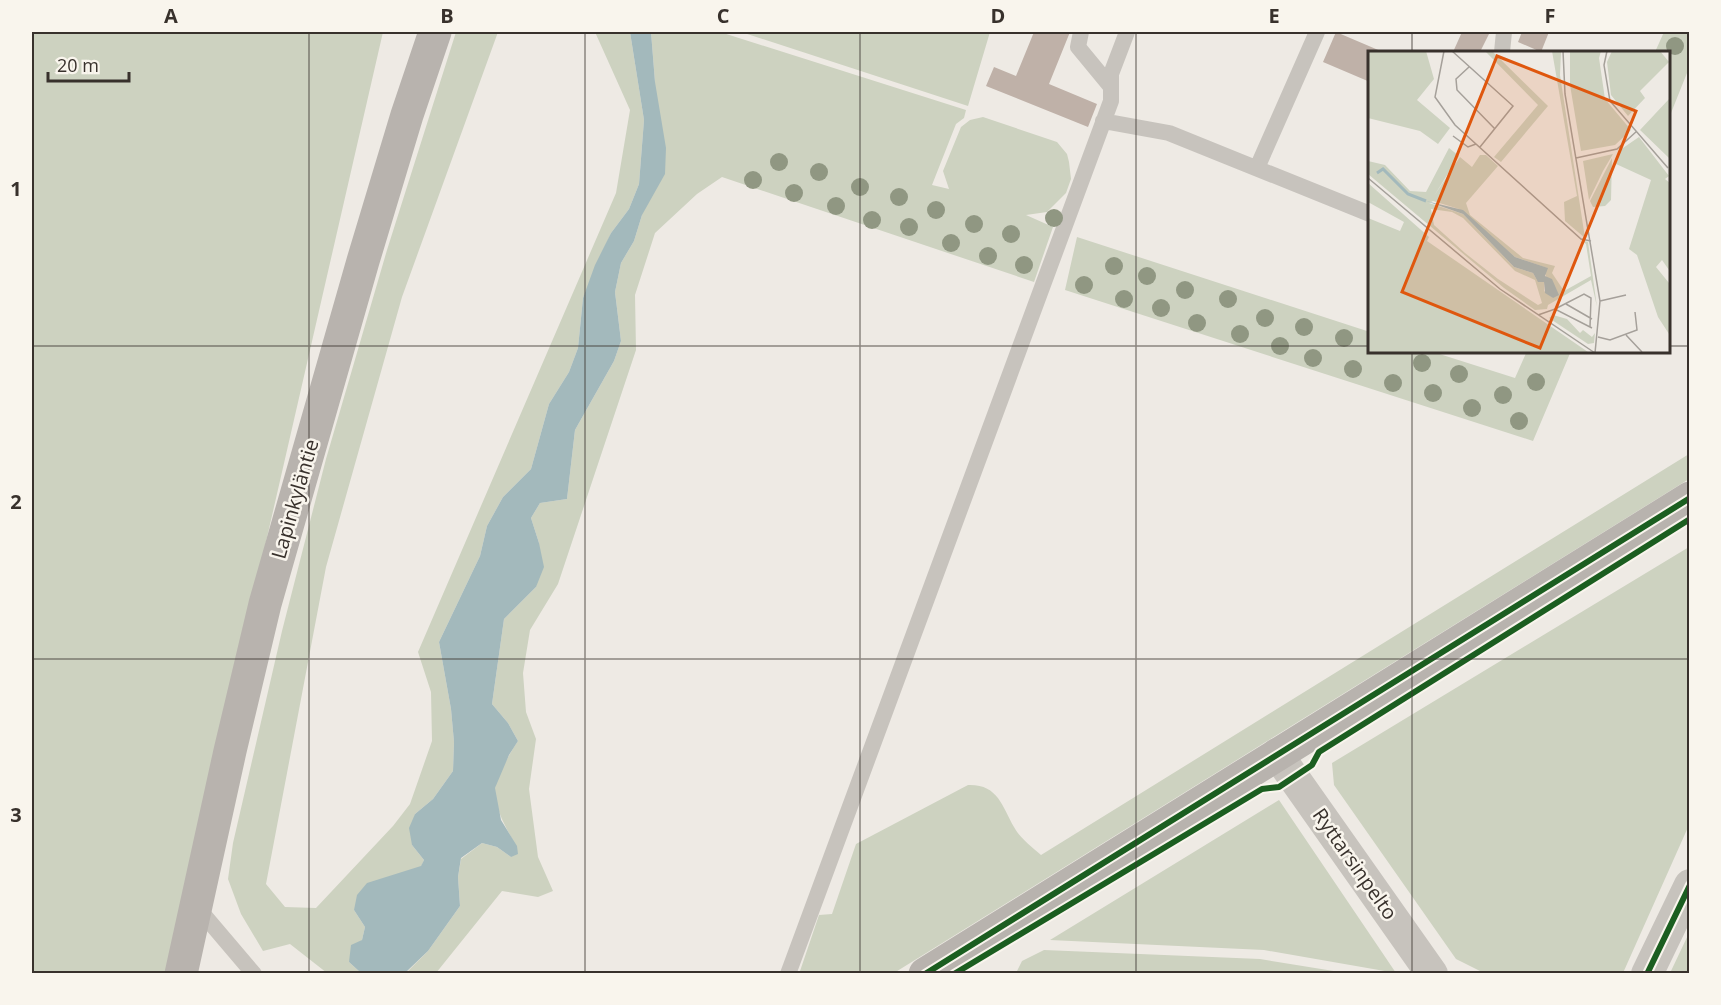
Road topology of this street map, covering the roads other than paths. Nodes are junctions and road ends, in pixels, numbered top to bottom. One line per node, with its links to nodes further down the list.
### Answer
1 (435, 32): 14 (main road, Lapinkyläntie)
2 (1081, 32): 7 (lane)
3 (1128, 32): 7 (lane)
4 (1317, 32): 9 (lane)
5 (1504, 32): 6 (lane)
6 (1502, 51)
7 (1111, 87): 8 (lane)
8 (1103, 121): 9 (lane); 17 (lane)
9 (1257, 168): 10 (lane)
10 (1368, 213)
11 (1689, 498): 12 (main road)
12 (1277, 754): 18 (main road); 19 (street, Ryttarsinpelto)
13 (1689, 885): 20 (street)
14 (197, 907): 15 (main road, Lapinkyläntie); 16 (lane)
15 (182, 974)
16 (254, 974)
17 (788, 974)
18 (924, 974)
19 (1432, 974)
20 (1647, 974)

